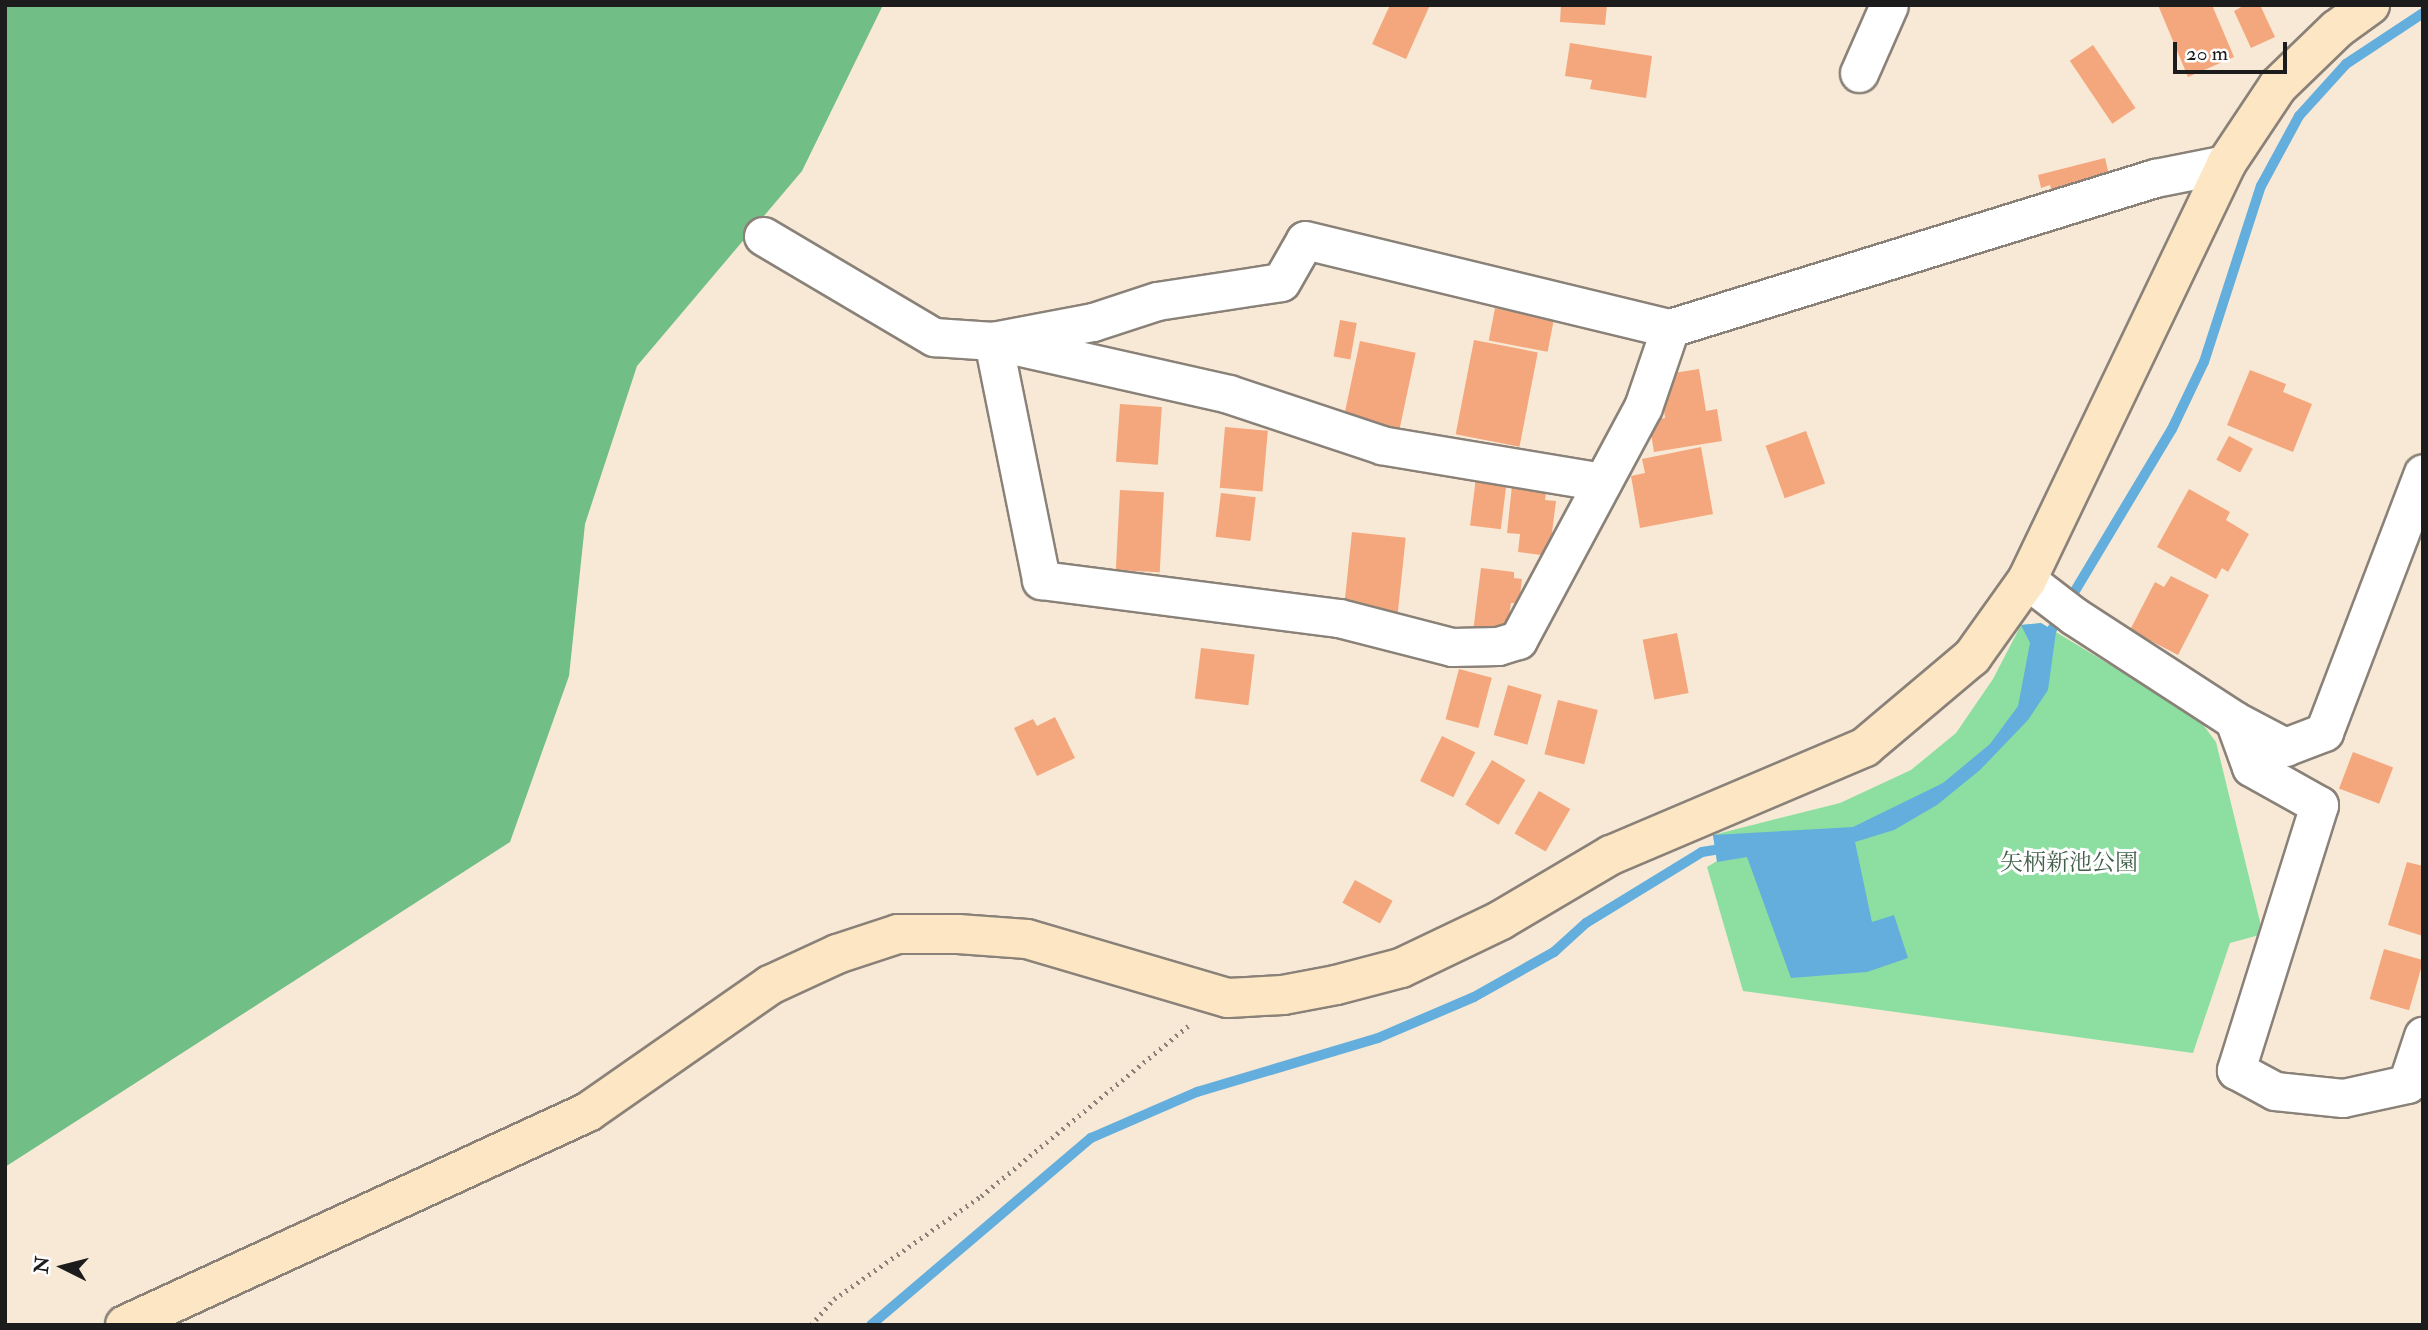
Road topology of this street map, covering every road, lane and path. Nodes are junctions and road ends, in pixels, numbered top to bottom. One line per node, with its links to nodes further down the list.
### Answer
1 (1889, 5): 3 (street)
2 (2370, 5): 4 (street)
3 (1859, 73)
4 (2227, 164): 6 (street); 10 (street)
5 (763, 236): 7 (street)
6 (1670, 328): 7 (street); 9 (street)
7 (993, 341): 9 (street); 9 (street)
8 (2423, 473): 11 (street)
9 (1602, 482)
10 (2049, 597): 11 (street); 12 (street)
11 (2234, 720): 13 (street)
12 (1228, 998): 14 (street); 15 (path)
13 (2423, 1035)
14 (125, 1325)
15 (811, 1325)

